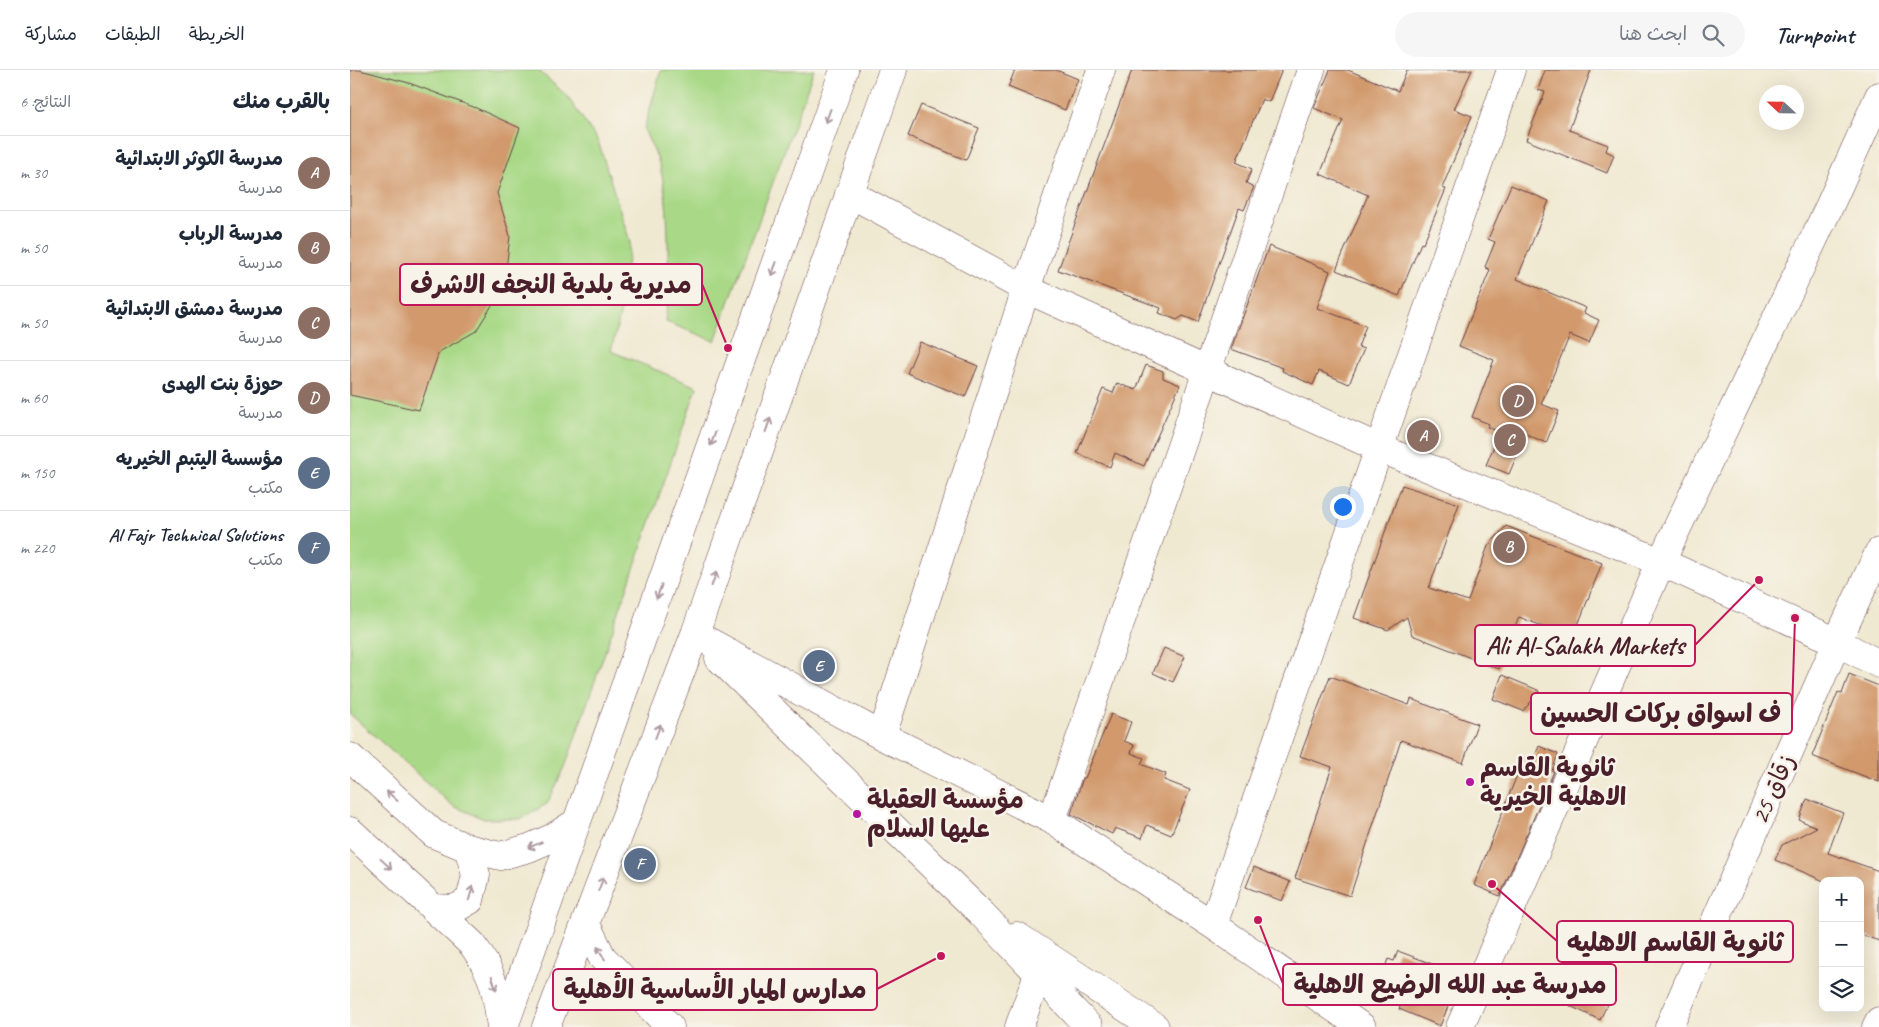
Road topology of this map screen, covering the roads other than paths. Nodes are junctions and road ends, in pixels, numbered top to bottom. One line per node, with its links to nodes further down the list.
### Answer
1 (844, 70): 19 (street, one-way to 19)
2 (893, 70): 7 (street)
3 (1101, 70): 8 (street)
4 (1311, 70): 9 (street)
5 (1511, 70): 10 (street)
6 (1879, 96): 12 (street)
7 (849, 193): 8 (street); 13 (street, one-way to 7)
8 (1026, 288): 9 (street); 16 (street)
9 (1206, 370): 10 (street); 18 (street)
10 (1379, 448): 12 (street); 25 (street)
11 (1879, 552): 14 (street, زقاق 25)
12 (1661, 562): 14 (street); 35 (street)
13 (695, 634): 16 (street); 23 (street); 24 (street, one-way to 13)
14 (1837, 642): 15 (street); 36 (street, زقاق 25)
15 (1879, 664)
16 (882, 736): 18 (street)
17 (350, 757): 21 (street, one-way to 17)
18 (1052, 820): 25 (street)
19 (577, 822): 21 (street, one-way to 21); 28 (street)
20 (350, 831): 22 (street, one-way to 22)
21 (468, 848): 22 (street, one-way to 21)
22 (433, 908): 28 (street, one-way to 28)
23 (982, 914): 26 (street); 33 (street)
24 (586, 924): 29 (street); 30 (street, one-way to 24)
25 (1213, 925): 34 (street)
26 (1038, 974): 31 (street); 32 (street)
27 (1879, 1021): 37 (street)
28 (503, 1027)
29 (546, 1027)
30 (670, 1027)
31 (1019, 1027)
32 (1089, 1027)
33 (1155, 1027)
34 (1362, 1027)
35 (1460, 1027)
36 (1669, 1027)
37 (1876, 1027)

